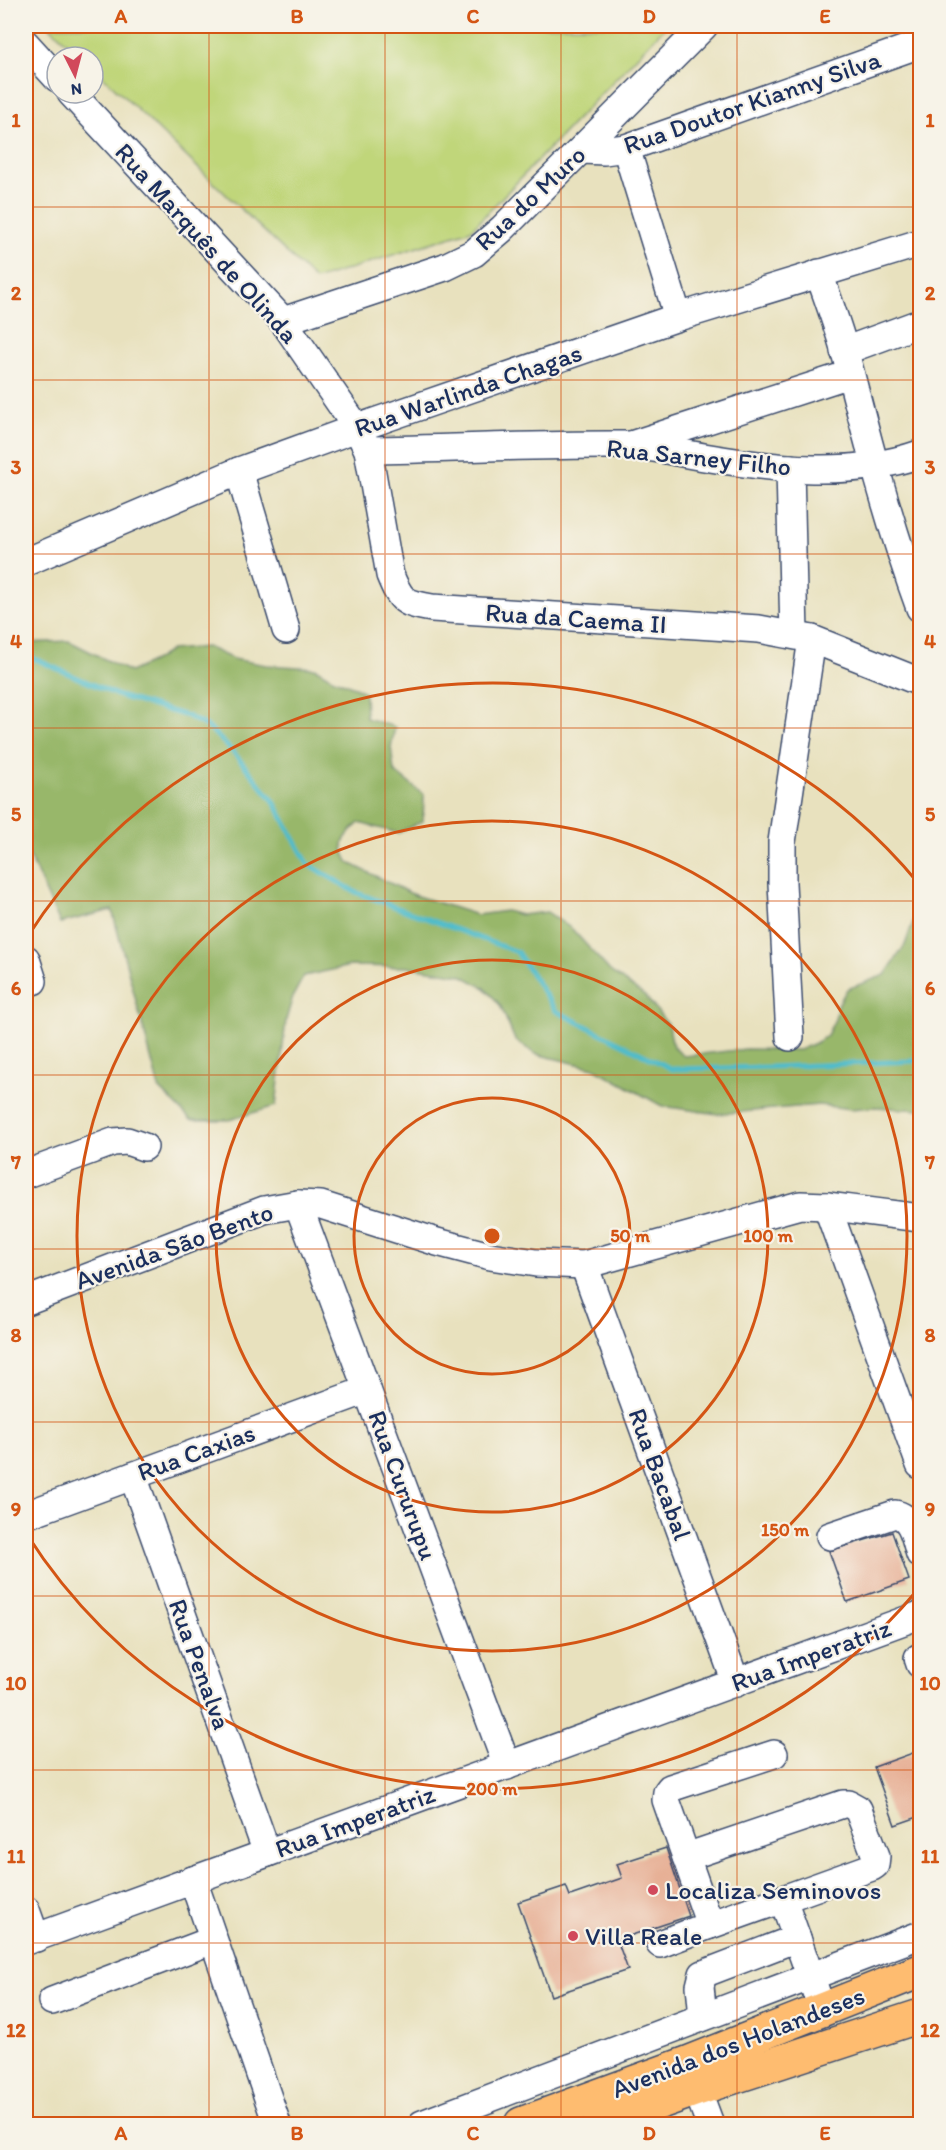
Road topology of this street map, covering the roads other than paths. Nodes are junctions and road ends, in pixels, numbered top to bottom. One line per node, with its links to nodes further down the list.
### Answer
1 (704, 26): 7 (street, Rua do Muro)
2 (921, 44): 6 (street, Rua Doutor Kianny Silva)
3 (26, 45): 4 (street)
4 (45, 65)
5 (82, 105): 11 (street, Rua Marquês de Olinda)
6 (626, 148): 7 (street, Rua Doutor Kianny Silva); 10 (street)
7 (582, 150): 11 (street, Rua do Muro)
8 (921, 243): 9 (street, Rua Warlinda Chagas)
9 (819, 273): 10 (street, Rua Warlinda Chagas); 13 (street)
10 (678, 317): 14 (street, Rua Warlinda Chagas)
11 (284, 321): 14 (street, Rua Marquês de Olinda)
12 (921, 322): 13 (street)
13 (847, 362): 15 (street); 17 (street)
14 (362, 439): 15 (street, Rua Sarney Filho); 19 (street, Rua Warlinda Chagas); 23 (street, Rua da Caema II)
15 (630, 445): 18 (street, Rua Sarney Filho)
16 (921, 454): 17 (street, Rua Sarney Filho)
17 (874, 466): 18 (street, Rua Sarney Filho); 21 (street)
18 (790, 468): 23 (street)
19 (239, 471): 20 (street, Rua Warlinda Chagas); 22 (street)
20 (26, 562)
21 (921, 608)
22 (286, 630)
23 (803, 637): 24 (street, Rua da Caema II); 25 (street)
24 (913, 672)
25 (790, 1037)
26 (144, 1147): 27 (street)
27 (26, 1174)
28 (298, 1204): 31 (street, Avenida São Bento); 32 (street, Avenida São Bento); 33 (street, Rua Cururupu)
29 (827, 1206): 30 (street, Avenida São Bento); 31 (street, Avenida São Bento); 34 (street)
30 (921, 1218)
31 (584, 1265): 42 (street, Rua Bacabal)
32 (26, 1301)
33 (367, 1390): 35 (street, Rua Caxias); 44 (street, Rua Cururupu)
34 (921, 1465)
35 (133, 1476): 36 (street, Rua Caxias); 45 (street, Rua Penalva)
36 (26, 1515)
37 (830, 1536): 38 (street)
38 (921, 1554)
39 (921, 1616): 42 (street, Rua Imperatriz)
40 (921, 1657): 41 (street)
41 (921, 1664)
42 (736, 1683): 44 (street, Rua Imperatriz)
43 (774, 1754): 46 (street)
44 (507, 1766): 45 (street, Rua Imperatriz)
45 (267, 1853): 47 (street, Rua Imperatriz)
46 (686, 1857): 48 (street); 50 (street)
47 (193, 1880): 53 (street, Rua Imperatriz); 54 (street)
48 (783, 1899): 50 (street); 52 (street)
49 (26, 1910): 53 (street)
50 (710, 1925): 55 (street)
51 (921, 1935): 57 (street)
52 (797, 1938): 57 (street); 61 (street)
53 (31, 1939)
54 (213, 1940): 58 (street); 63 (street)
55 (660, 1944)
56 (921, 1971): 59 (main road, Avenida dos Holandeses)
57 (810, 1977): 59 (street); 61 (street)
58 (52, 2001)
59 (822, 2010): 65 (main road, Avenida dos Holandeses)
60 (921, 2016): 62 (main road, Avenida dos Holandeses)
61 (703, 2017): 64 (street)
62 (697, 2089): 66 (main road, Avenida dos Holandeses); 67 (street)
63 (277, 2124)
64 (422, 2124)
65 (521, 2124)
66 (599, 2124)
67 (710, 2124)

